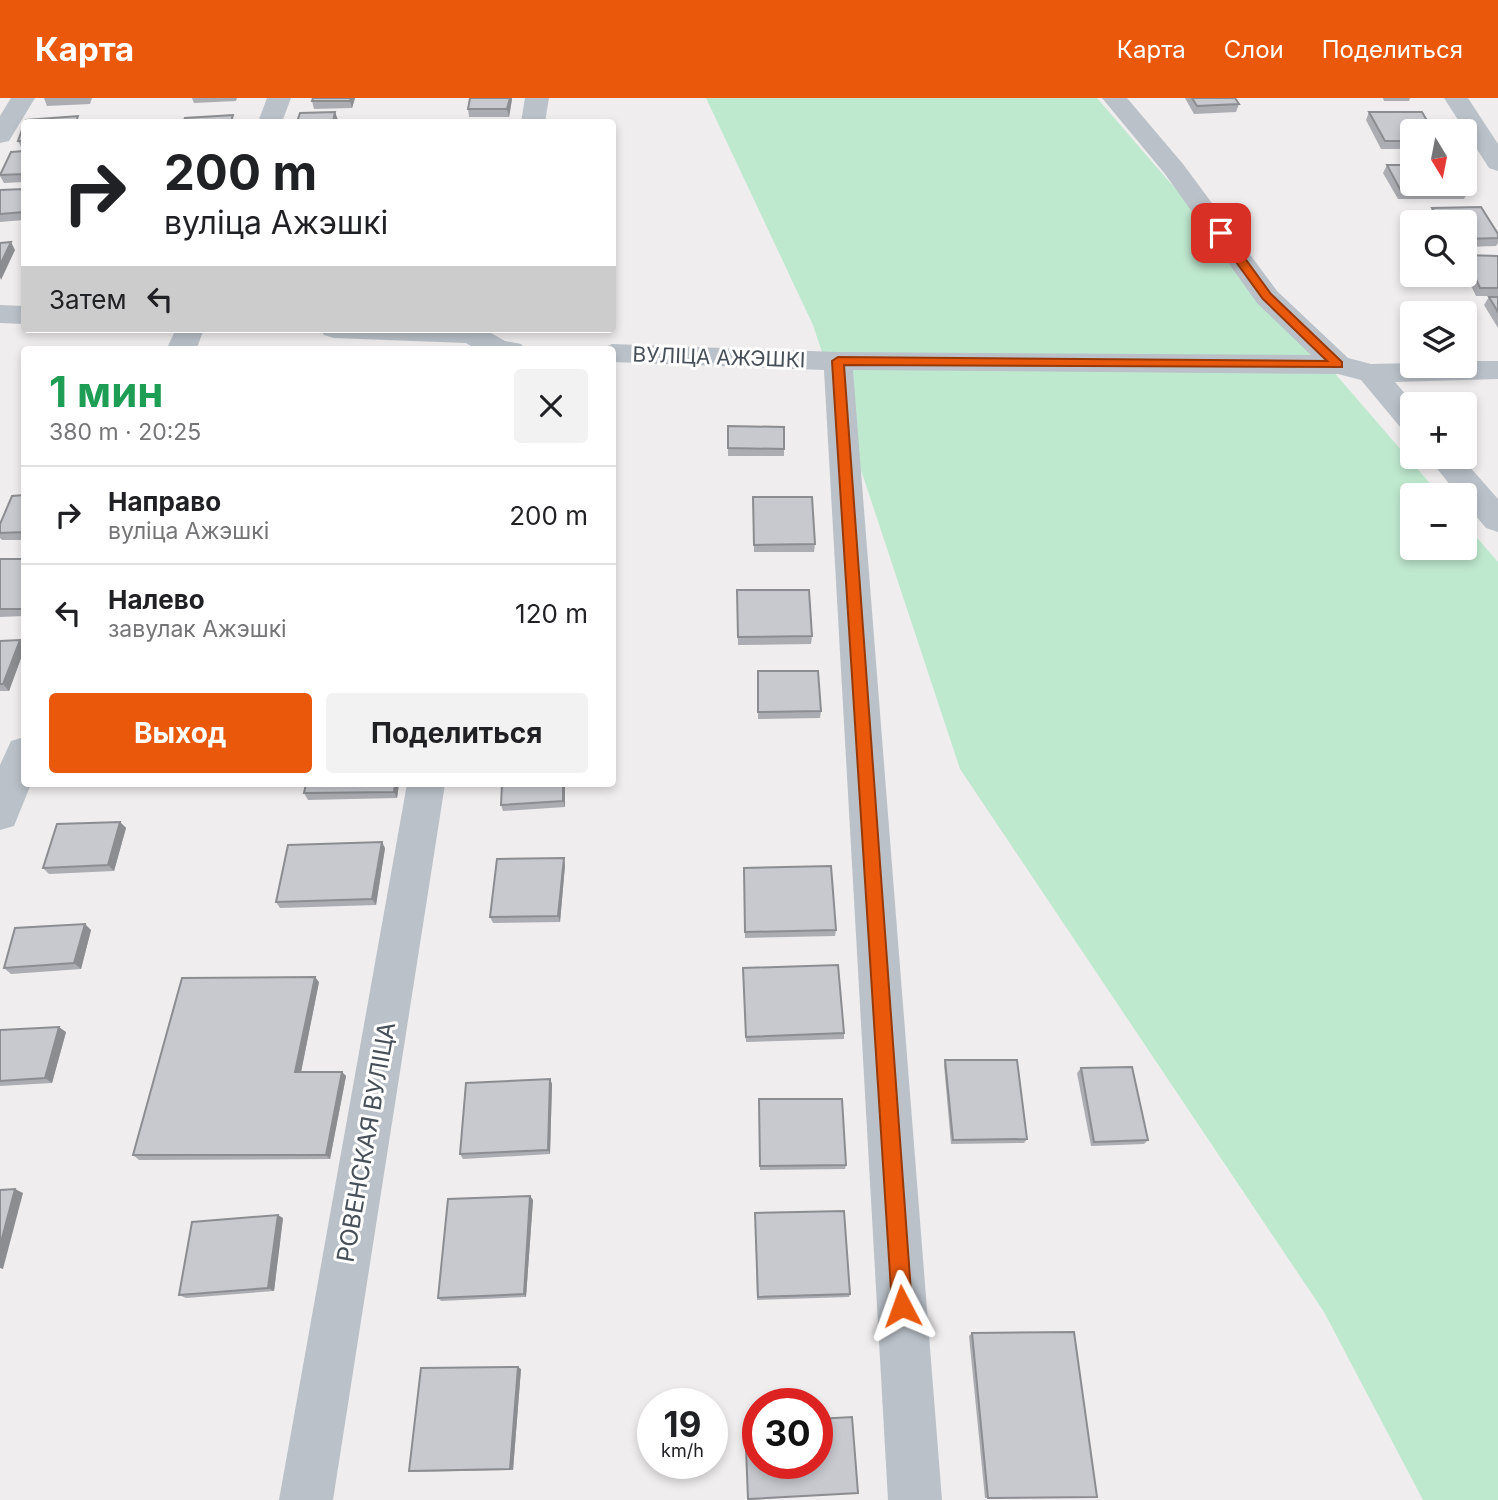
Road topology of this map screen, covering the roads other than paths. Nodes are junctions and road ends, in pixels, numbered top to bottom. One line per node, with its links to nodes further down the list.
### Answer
1 (23, 98): 8 (street)
2 (279, 98): 6 (street)
3 (537, 98): 7 (street)
4 (1114, 98): 16 (street)
5 (1455, 98): 9 (street)
6 (271, 119)
7 (534, 119)
8 (0, 136)
9 (1498, 163)
10 (0, 314): 11 (street)
11 (21, 315)
12 (444, 333): 13 (street)
13 (492, 346)
14 (616, 353): 15 (street, ВУЛІЦА АЖЭШКІ)
15 (838, 361): 16 (street, ВУЛІЦА АЖЭШКІ); 26 (street)
16 (1338, 365): 18 (street, ВУЛІЦА АЖЭШКІ)
17 (1498, 370): 18 (street, ВУЛІЦА АЖЭШКІ)
18 (1371, 373): 19 (street)
19 (1400, 407)
20 (1453, 469): 21 (street)
21 (1498, 520)
22 (21, 760): 24 (street)
23 (425, 787): 25 (street, РОВЕНСКАЯ ВУЛІЦА)
24 (0, 814)
25 (306, 1500)
26 (915, 1500)

